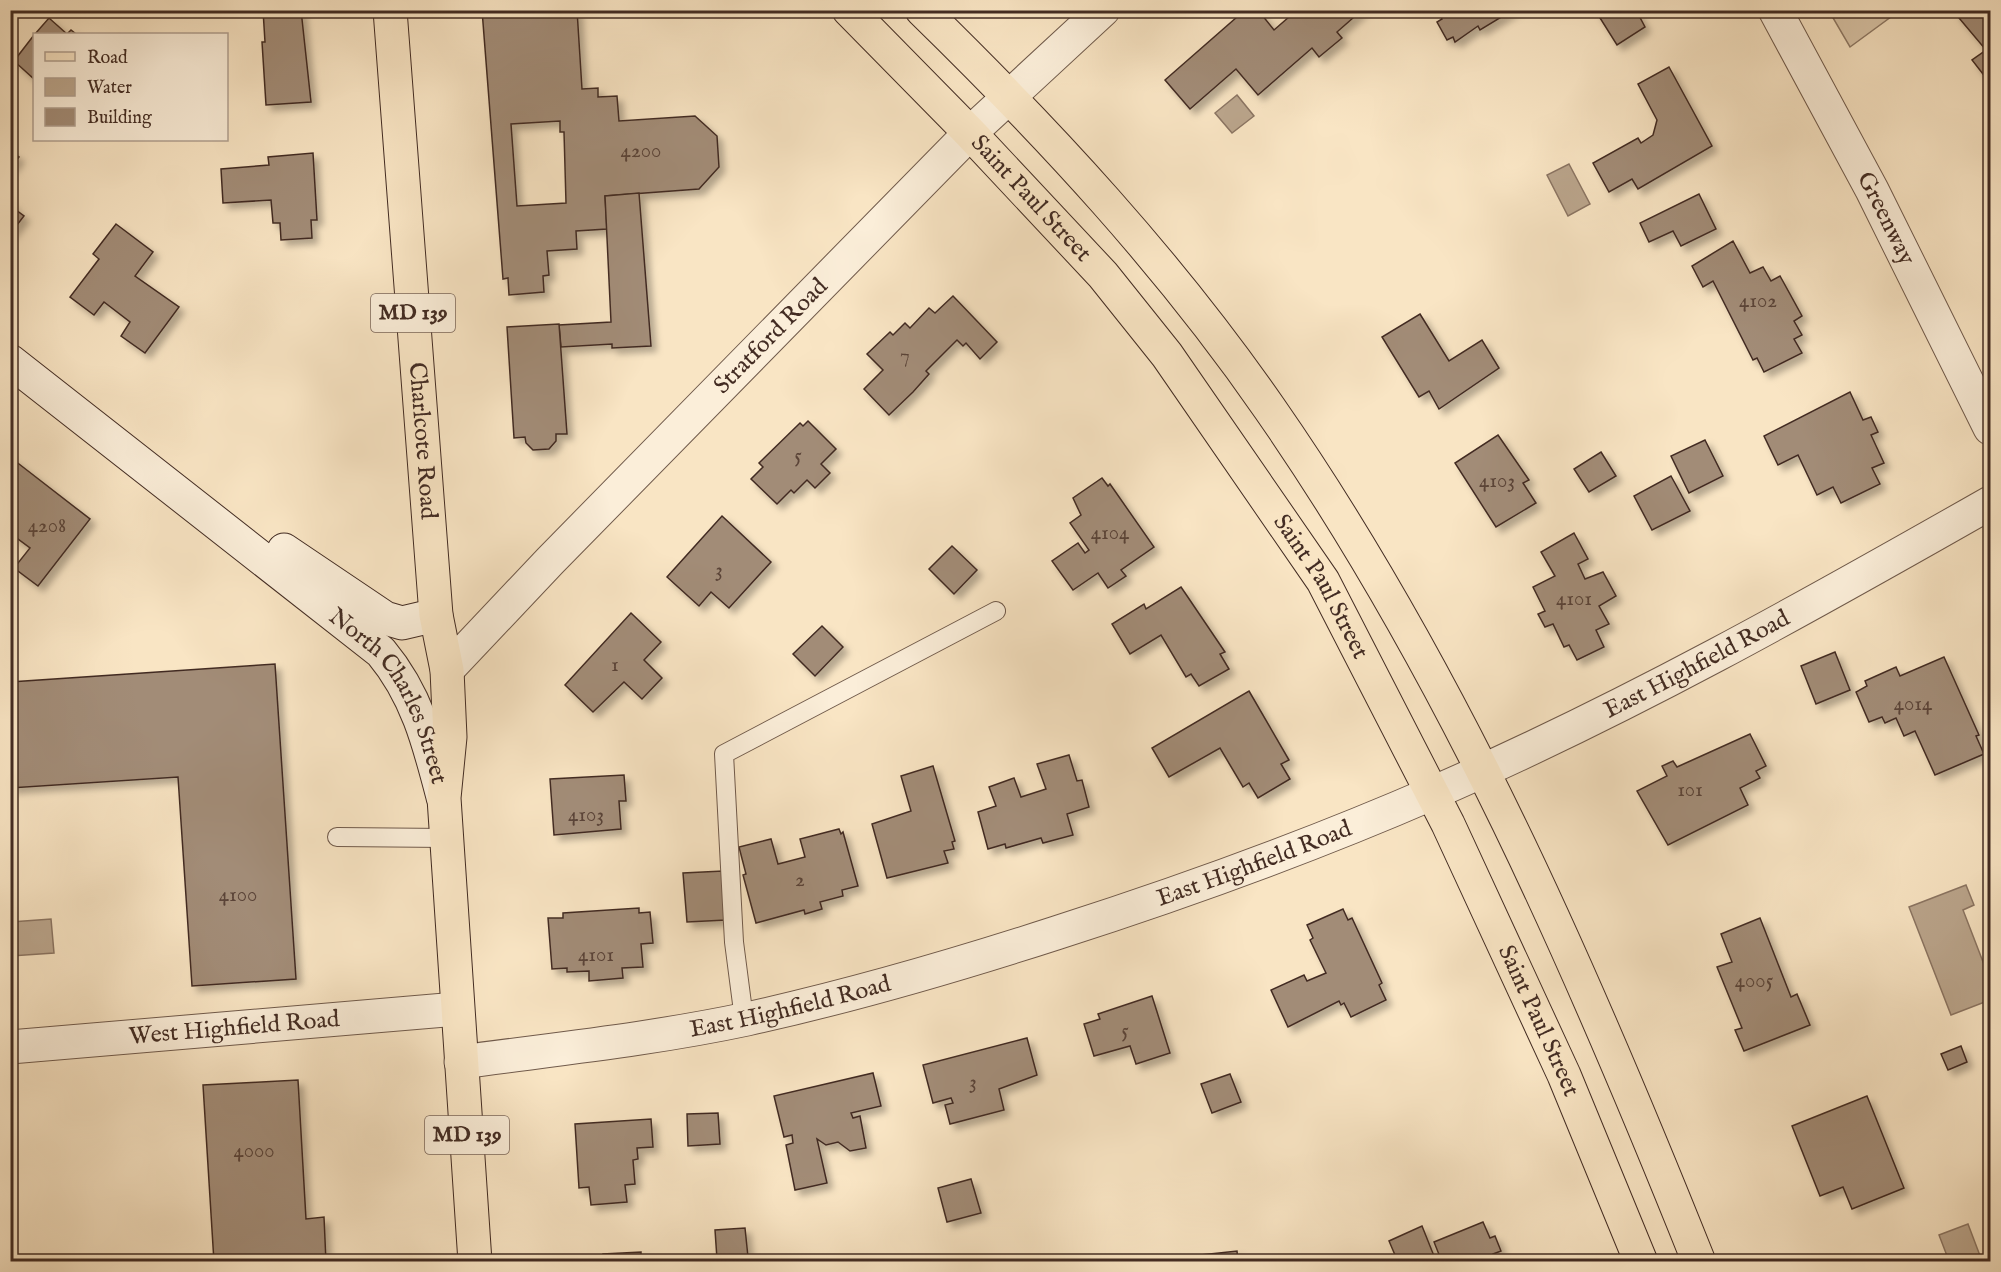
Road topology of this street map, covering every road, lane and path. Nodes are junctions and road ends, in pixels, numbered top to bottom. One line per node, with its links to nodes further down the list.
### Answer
1 (390, 10): 13 (main road, Charlcote Road / MD 139)
2 (849, 10): 7 (main road, Saint Paul Street)
3 (922, 10): 6 (main road)
4 (1103, 10): 6 (street, Stratford Road)
5 (1775, 10): 9 (street, Greenway)
6 (1009, 95): 7 (street, Stratford Road); 15 (main road)
7 (970, 133): 14 (street, Stratford Road); 16 (main road, Saint Paul Street)
8 (10, 361): 11 (street, North Charles Street / MD 139)
9 (1990, 428)
10 (1990, 503): 15 (street, East Highfield Road)
11 (220, 527): 13 (street); 17 (street, North Charles Street / MD 139)
12 (996, 611): 21 (lane)
13 (436, 615): 14 (main road, Charlcote Road / MD 139)
14 (447, 670): 17 (main road, Charlcote Road / MD 139)
15 (1481, 771): 16 (street, East Highfield Road); 26 (main road)
16 (1433, 793): 21 (street, East Highfield Road); 25 (main road, Saint Paul Street)
17 (444, 798): 19 (main road, North Charles Street / MD 139)
18 (338, 837): 19 (lane)
19 (446, 838): 20 (main road, North Charles Street / MD 139)
20 (458, 1009): 22 (street, West Highfield Road); 23 (main road, North Charles Street / MD 139)
21 (744, 1019): 23 (street, East Highfield Road)
22 (10, 1047)
23 (461, 1062): 24 (main road, North Charles Street / MD 139)
24 (475, 1262)
25 (1641, 1262)
26 (1699, 1262)

